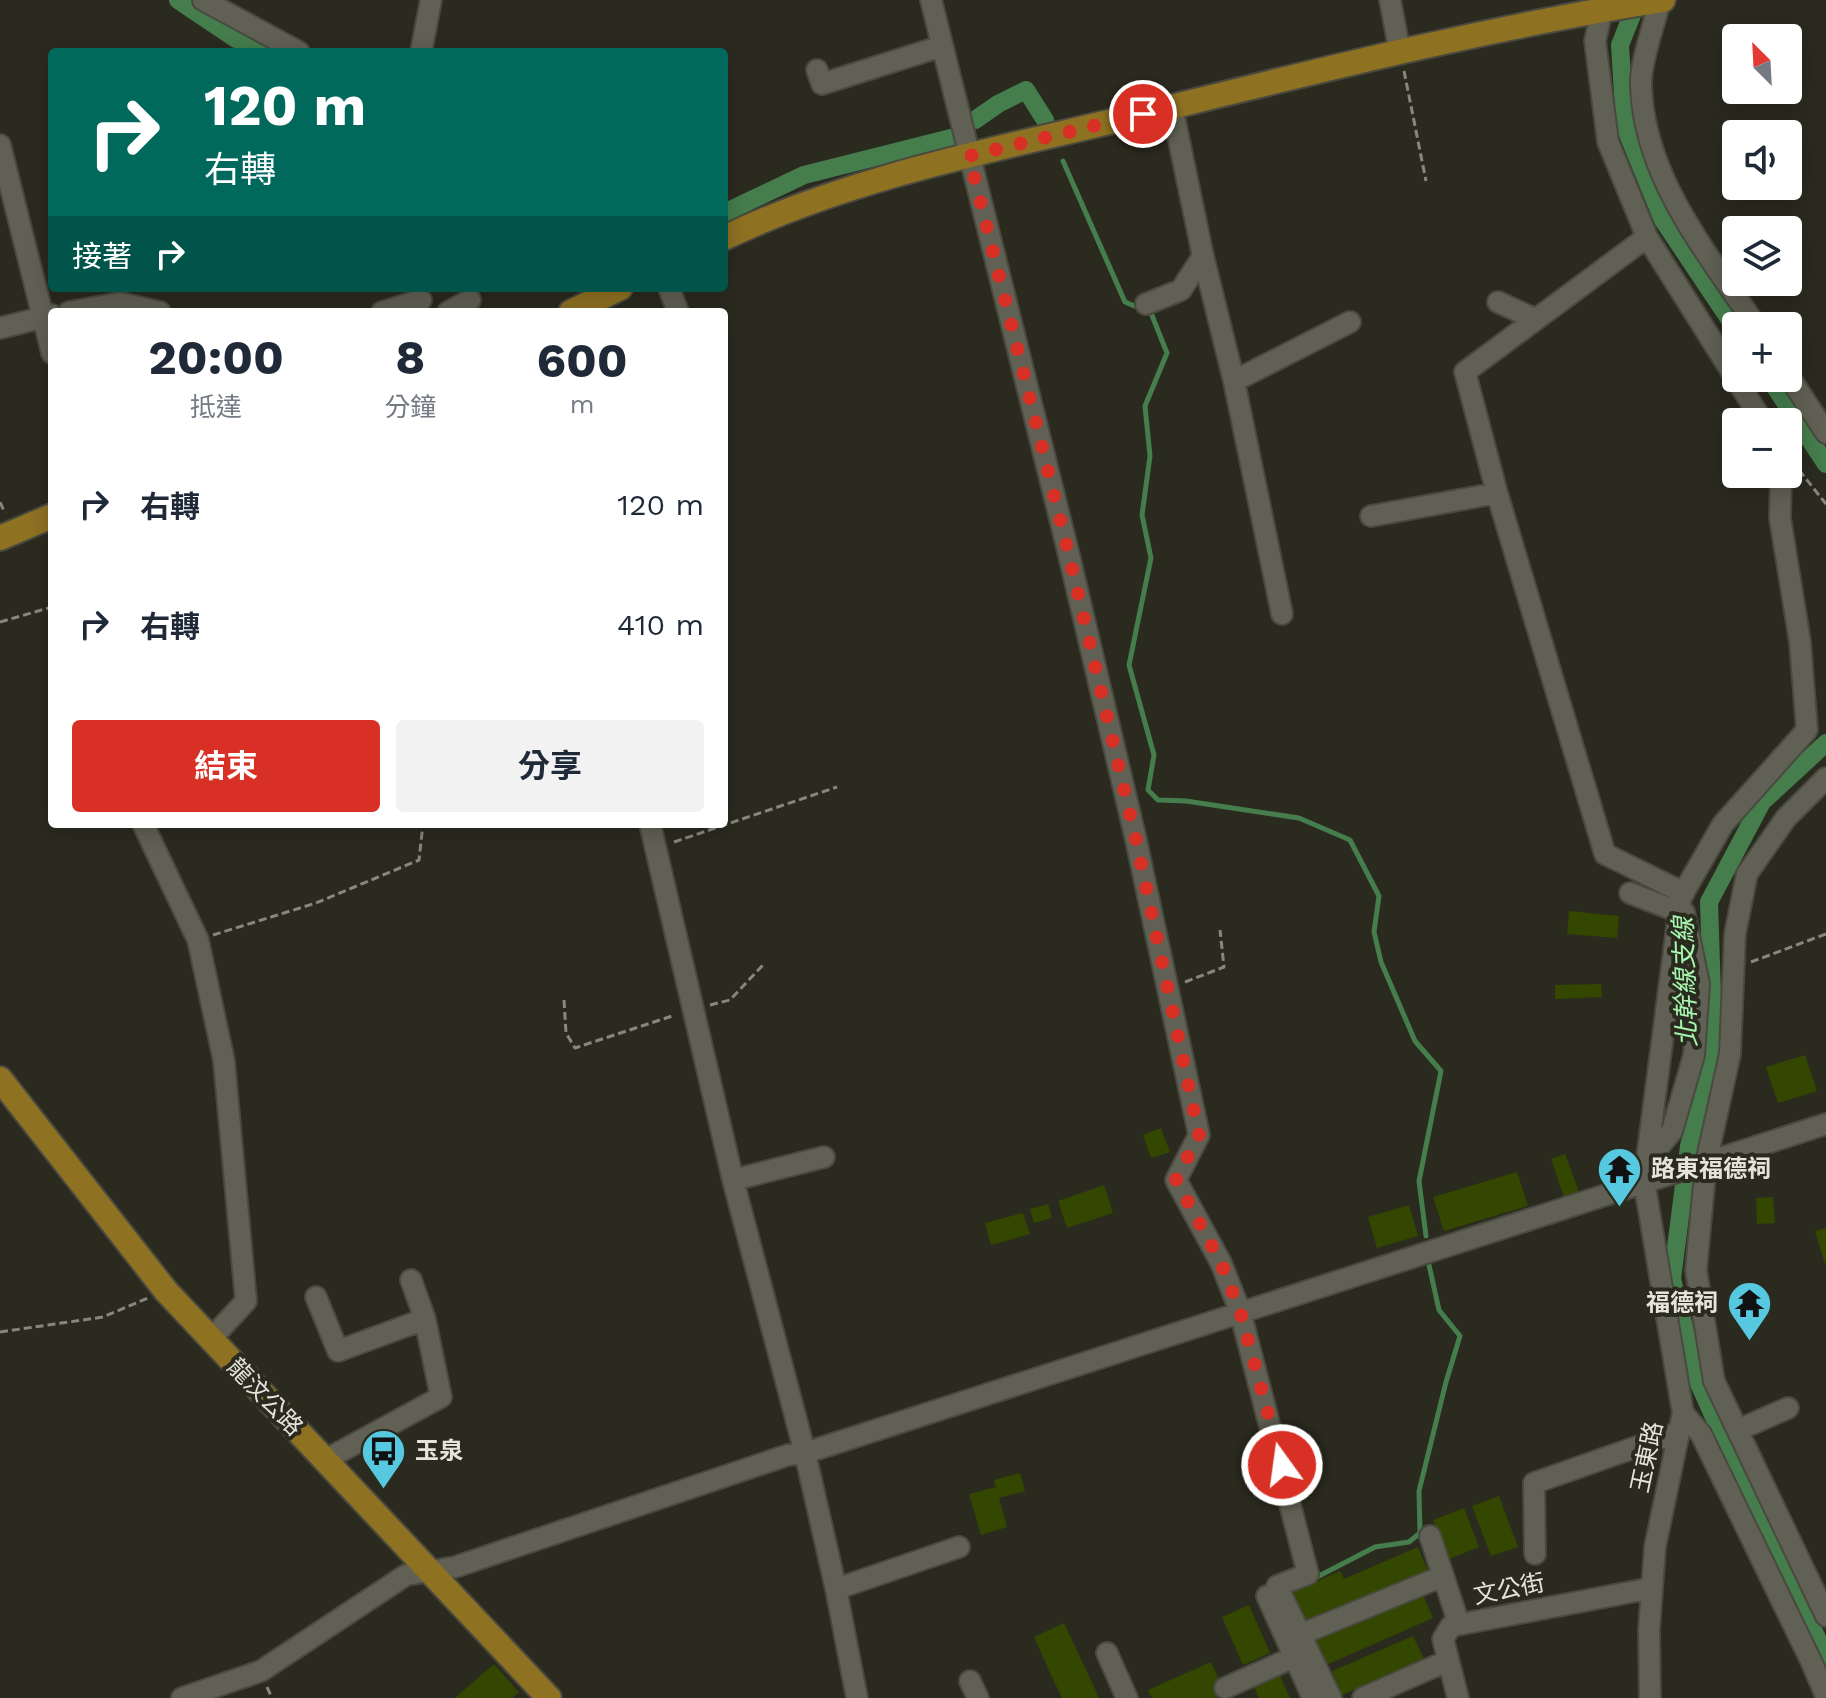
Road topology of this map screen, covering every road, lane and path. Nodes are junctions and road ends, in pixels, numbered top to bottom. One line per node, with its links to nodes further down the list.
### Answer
1 (203, 0): 8 (street)
2 (431, 0): 9 (street)
3 (931, 0): 7 (street)
4 (1390, 0): 10 (street)
5 (1661, 0): 6 (main road); 29 (street)
6 (1605, 5): 10 (main road); 17 (street)
7 (942, 46): 11 (street); 14 (street)
8 (292, 48)
9 (422, 48)
10 (1400, 53): 12 (main road); 15 (path)
11 (817, 70)
12 (1172, 107): 14 (main road); 18 (street)
13 (0, 145): 30 (street)
14 (969, 156): 16 (main road); 63 (street)
15 (1426, 181)
16 (728, 236)
17 (1647, 237): 31 (street); 36 (street)
18 (1203, 256): 23 (street); 34 (street)
19 (612, 292): 28 (main road)
20 (421, 300): 26 (street)
21 (470, 300): 27 (street)
22 (1498, 302): 31 (street)
23 (1146, 304)
24 (92, 308): 25 (street)
25 (142, 308)
26 (395, 308)
27 (455, 308)
28 (579, 308)
29 (1747, 312)
30 (47, 316): 33 (street)
31 (1535, 319): 40 (street)
32 (1350, 322): 34 (street)
33 (0, 328)
34 (1234, 381): 46 (street)
35 (1799, 392): 37 (street)
36 (1754, 408)
37 (1826, 433)
38 (1802, 483): 41 (path)
39 (1786, 488): 57 (street)
40 (1497, 493): 42 (street); 57 (street)
41 (1826, 504)
42 (1371, 516)
43 (48, 518): 44 (main road)
44 (0, 538)
45 (48, 608): 47 (path)
46 (1282, 614)
47 (0, 622)
48 (1826, 778): 62 (street)
49 (837, 787): 50 (path)
50 (728, 824)
51 (145, 828): 60 (street)
52 (423, 828): 60 (path)
53 (651, 828): 55 (street)
54 (715, 828): 55 (path)
55 (656, 848): 65 (street)
56 (1630, 893): 57 (street)
57 (1681, 901): 70 (street, 玉東路); 70 (street)
58 (1220, 930): 63 (path)
59 (1826, 934): 62 (path)
60 (198, 940): 78 (street)
61 (763, 965): 65 (path)
62 (1733, 968): 69 (street)
63 (1167, 988): 75 (street)
64 (564, 1000): 65 (path)
65 (693, 1009): 71 (street)
66 (0, 1079): 73 (main road, 龍汶公路)
67 (1826, 1124): 69 (street)
68 (824, 1157): 71 (street)
69 (1701, 1164): 70 (street); 81 (street)
70 (1650, 1173): 75 (street); 80 (street, 玉東路)
71 (733, 1180): 82 (street)
72 (411, 1280): 76 (street)
73 (166, 1291): 77 (path); 78 (main road, 龍汶公路)
74 (316, 1297): 76 (street)
75 (1240, 1311): 82 (street); 105 (street)
76 (425, 1319): 83 (street)
77 (0, 1332)
78 (211, 1339): 83 (main road, 龍汶公路)
79 (1788, 1408): 81 (street)
80 (1681, 1423): 86 (street); 89 (street, 玉東路); 99 (street)
81 (1738, 1430): 92 (street)
82 (805, 1453): 87 (street); 90 (street)
83 (325, 1460): 87 (main road, 龍汶公路)
84 (1430, 1536): 88 (street)
85 (959, 1547): 90 (street)
86 (1535, 1554)
87 (433, 1572): 100 (street); 101 (main road, 龍汶公路)
88 (1443, 1576): 93 (street); 94 (street)
89 (1652, 1588): 93 (street, 文公街); 108 (street, 玉東路)
90 (836, 1589): 102 (street)
91 (1265, 1590): 96 (street)
92 (1826, 1616)
93 (1459, 1624): 97 (street, 文公街)
94 (1309, 1631)
95 (1107, 1653): 103 (street)
96 (1294, 1657): 98 (street); 104 (street)
97 (1447, 1661): 106 (street); 107 (street, 文公街)
98 (1225, 1688)
99 (1826, 1696)
100 (182, 1698)
101 (549, 1698)
102 (857, 1698)
103 (1127, 1698)
104 (1313, 1698)
105 (1331, 1698)
106 (1363, 1698)
107 (1458, 1698)
108 (1650, 1698)

